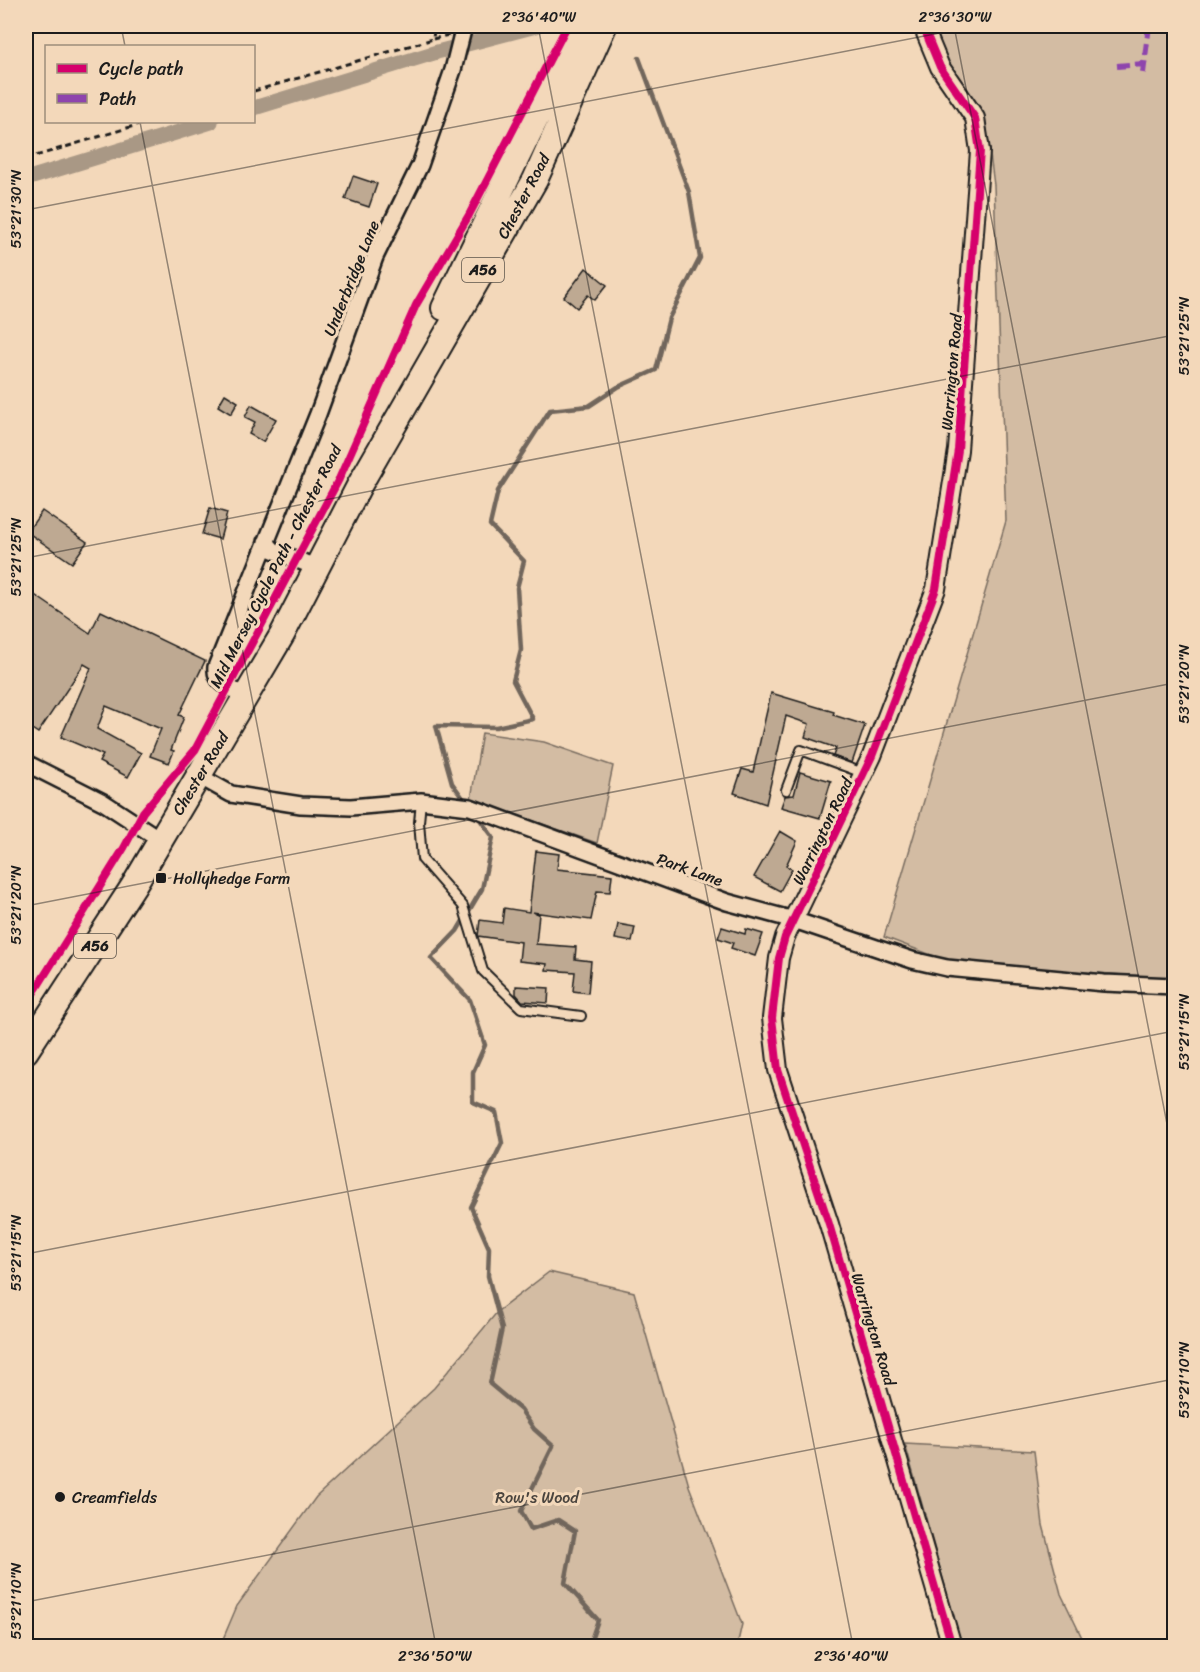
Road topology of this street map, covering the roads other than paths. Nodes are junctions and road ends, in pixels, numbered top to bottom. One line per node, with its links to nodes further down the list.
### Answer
1 (464, 26): 6 (street, Underbridge Lane)
2 (581, 26): 5 (highway, Chester Road / A56)
3 (604, 26): 5 (highway, Chester Road / A56)
4 (923, 26): 10 (street, Warrington Road)
5 (359, 486): 7 (highway, Chester Road / A56)
6 (266, 542): 7 (street); 8 (street, Underbridge Lane)
7 (315, 567): 8 (highway, Chester Road / A56)
8 (246, 697): 11 (highway, Chester Road / A56)
9 (26, 763): 14 (street)
10 (864, 773): 12 (lane); 15 (street, Warrington Road)
11 (199, 776): 13 (street, Park Lane); 14 (highway, Chester Road / A56)
12 (786, 790)
13 (421, 801): 15 (street, Park Lane); 17 (lane)
14 (161, 840): 18 (highway, Chester Road / A56)
15 (794, 920): 16 (street, Park Lane); 19 (street, Warrington Road)
16 (1174, 986)
17 (581, 1016)
18 (26, 1051)
19 (952, 1647)

